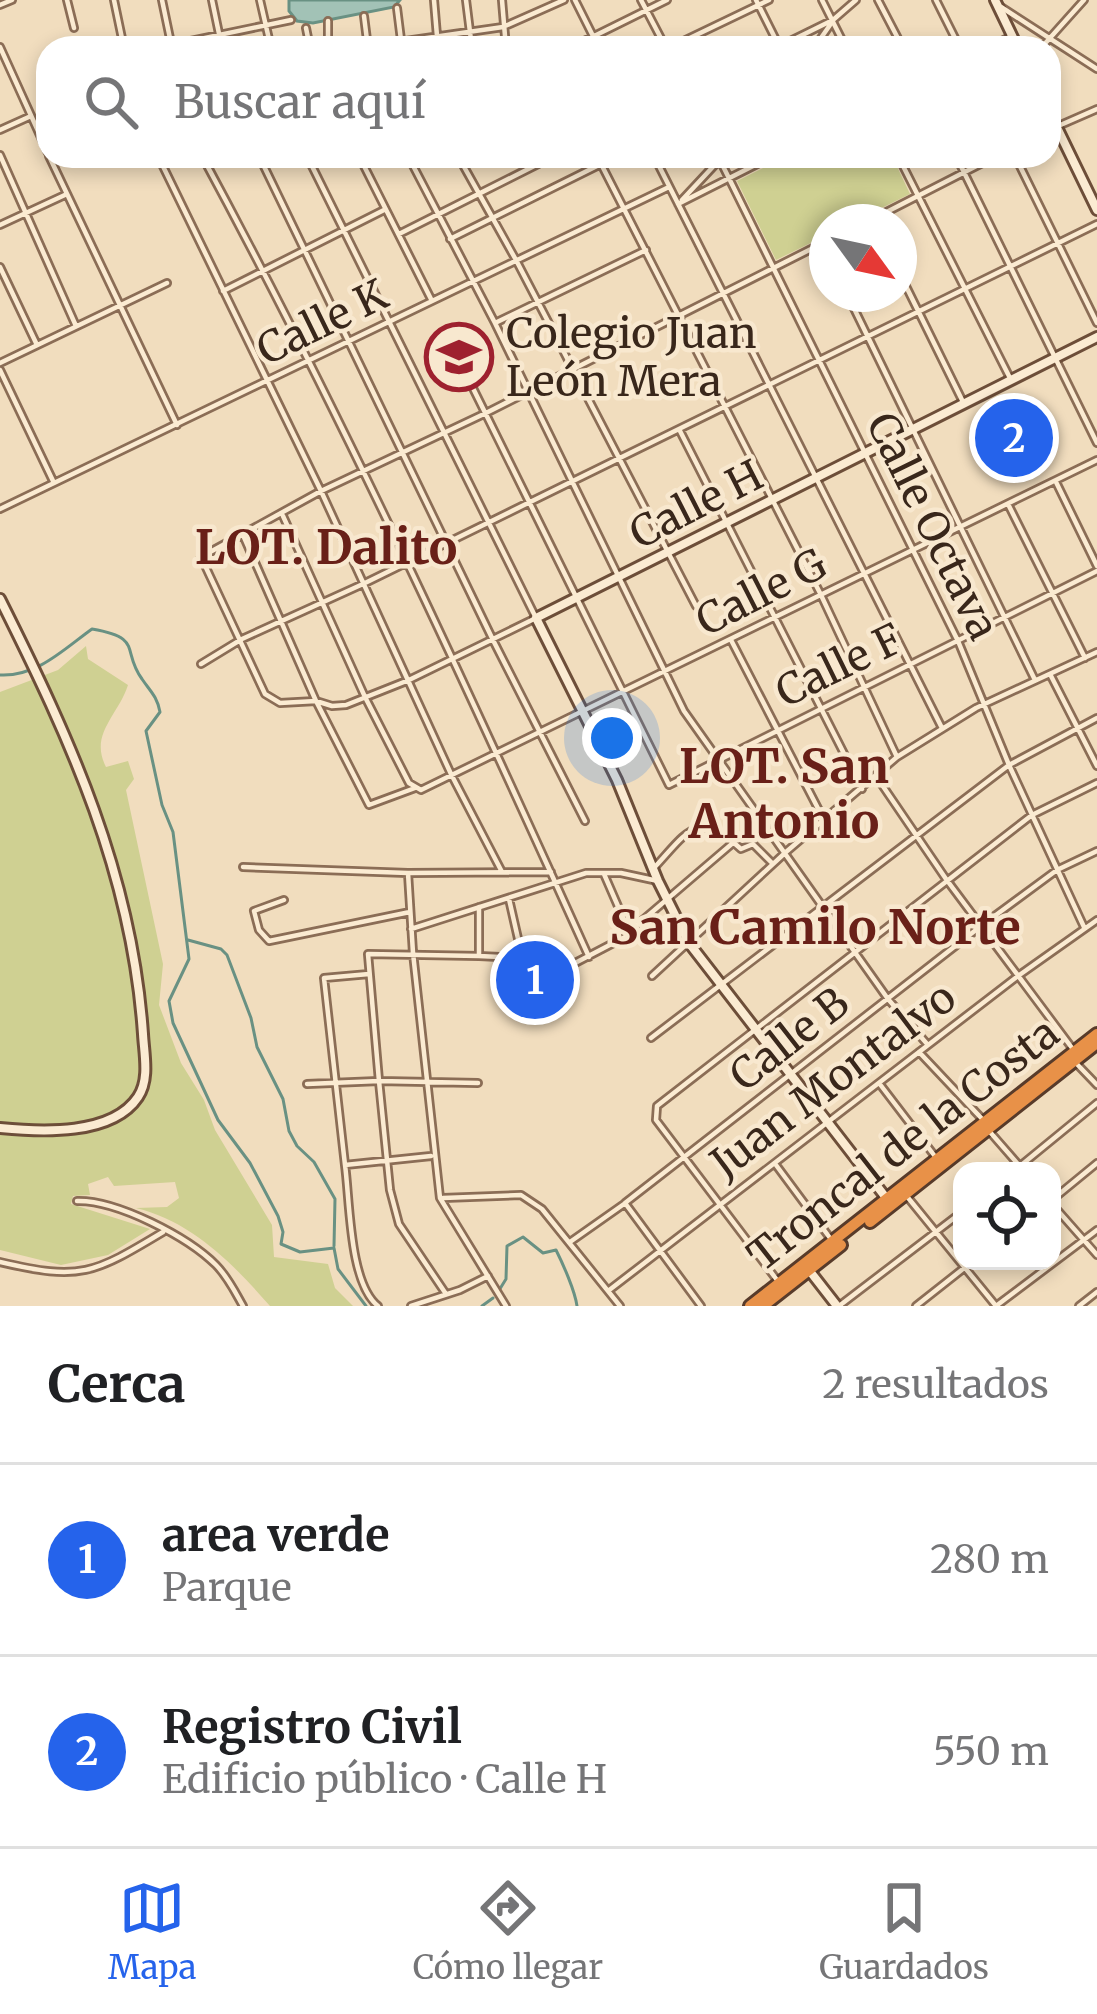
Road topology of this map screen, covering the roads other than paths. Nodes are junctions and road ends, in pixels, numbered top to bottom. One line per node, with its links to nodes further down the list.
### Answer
1 (12, 0): 22 (street)
2 (67, 0): 32 (street)
3 (114, 0): 37 (street)
4 (162, 0): 38 (street)
5 (212, 0): 35 (street)
6 (260, 0): 30 (street)
7 (434, 0): 45 (street)
8 (466, 0): 34 (street)
9 (502, 0): 31 (street)
10 (564, 0): 31 (street)
11 (575, 0): 49 (street)
12 (641, 0): 25 (street)
13 (667, 0): 25 (street)
14 (770, 0): 21 (street)
15 (822, 0): 29 (street)
16 (856, 0): 29 (street)
17 (878, 0): 57 (street)
18 (936, 0): 58 (street)
19 (1086, 0): 23 (street); 60 (street)
20 (995, 2): 36 (street); 59 (street)
21 (758, 3): 52 (street); 53 (street)
22 (0, 5)
23 (1097, 7)
24 (397, 8): 44 (street)
25 (646, 10): 50 (street); 51 (street)
26 (364, 16): 43 (street)
27 (291, 20): 30 (street)
28 (328, 20): 42 (street)
29 (833, 20): 54 (street); 55 (street); 56 (street)
30 (266, 26): 35 (street); 40 (street)
31 (503, 27): 34 (street); 48 (street)
32 (74, 28)
33 (306, 28): 41 (street)
34 (470, 33): 46 (street); 47 (street)
35 (219, 35): 39 (street)
36 (1012, 35)
37 (122, 36)
38 (170, 36)
39 (215, 36)
40 (268, 36)
41 (308, 36)
42 (328, 36)
43 (367, 36)
44 (400, 36)
45 (437, 36)
46 (450, 36)
47 (470, 36)
48 (504, 36)
49 (593, 36)
50 (596, 36)
51 (660, 36)
52 (691, 36)
53 (774, 36)
54 (801, 36)
55 (822, 36)
56 (840, 36)
57 (897, 36)
58 (954, 36)
59 (1047, 36)
60 (1052, 36)
61 (1061, 45): 63 (street)
62 (0, 47): 65 (street)
63 (1097, 69)
64 (1097, 109): 66 (street)
65 (31, 116): 67 (street); 68 (street)
66 (1061, 125)
67 (36, 127)
68 (0, 130)
69 (1061, 143): 100 (street)
70 (0, 155): 101 (street)
71 (55, 168): 94 (street)
72 (164, 168): 121 (street)
73 (208, 168): 116 (street)
74 (265, 168): 110 (street)
75 (313, 168): 106 (street)
76 (364, 168): 99 (street)
77 (414, 168): 102 (street)
78 (465, 168): 93 (street)
79 (529, 168): 93 (street)
80 (593, 168): 103 (street)
81 (603, 168): 98 (street)
82 (660, 168): 92 (street)
83 (710, 168): 96 (street)
84 (724, 168): 91 (street, Calle Octava)
85 (748, 168): 91 (street)
86 (904, 168): 95 (street)
87 (961, 168): 90 (street)
88 (971, 168): 90 (street)
89 (1021, 168): 109 (street)
90 (963, 172): 95 (street); 115 (street)
91 (728, 178): 96 (street); 117 (street, Calle Octava)
92 (669, 187): 96 (street); 98 (street, Calle K)
93 (478, 192): 102 (street); 103 (street)
94 (67, 194): 101 (street); 126 (street)
95 (919, 196): 97 (street); 120 (street)
96 (678, 204): 122 (street)
97 (903, 204)
98 (623, 208): 111 (street); 113 (street, Calle K)
99 (383, 210): 106 (street); 107 (street)
100 (1097, 210)
101 (27, 212): 105 (street); 133 (street)
102 (438, 215): 107 (street); 108 (street)
103 (492, 217): 108 (street); 113 (street)
104 (1097, 224): 109 (street)
105 (0, 225)
106 (344, 229): 110 (street); 130 (street)
107 (399, 234): 123 (street)
108 (450, 239): 118 (street)
109 (1058, 243): 115 (street); 132 (street)
110 (304, 250): 116 (street); 136 (street)
111 (646, 250): 124 (street); 129 (street)
112 (809, 250): 117 (street)
113 (516, 260): 118 (street, Calle K); 124 (street)
114 (0, 266): 137 (street)
115 (1011, 266): 120 (street); 138 (street)
116 (263, 269): 121 (street); 139 (street)
117 (772, 270): 122 (street); 140 (street, Calle Octava)
118 (472, 281): 123 (street, Calle K); 131 (street)
119 (167, 284): 126 (street)
120 (965, 289): 127 (street); 144 (street)
121 (223, 291): 145 (street)
122 (723, 294): 129 (street); 146 (street)
123 (432, 302): 130 (street, Calle K)
124 (538, 304): 131 (street); 142 (street)
125 (917, 305): 127 (street)
126 (120, 306): 133 (street); 151 (street)
127 (920, 311): 134 (street); 148 (street)
128 (855, 312): 134 (street)
129 (679, 315): 142 (street); 149 (street)
130 (390, 322): 136 (street, Calle K); 154 (street)
131 (495, 323): 147 (street)
132 (1097, 323)
133 (76, 326): 137 (street)
134 (867, 337): 140 (street); 153 (street)
135 (1097, 337): 138 (street, Calle H)
136 (348, 344): 139 (street, Calle K); 156 (street)
137 (37, 345): 141 (street)
138 (1057, 357): 144 (street, Calle H); 155 (street)
139 (308, 361): 145 (street, Calle K); 160 (street)
140 (818, 361): 146 (street); 157 (street, Calle Octava)
141 (0, 367): 164 (street)
142 (574, 369): 147 (street); 158 (street)
143 (467, 376): 150 (street)
144 (1011, 380): 148 (street, Calle H)
145 (266, 382): 151 (street, Calle K); 165 (street)
146 (769, 385): 149 (street); 161 (street)
147 (526, 392): 150 (street); 162 (street)
148 (964, 404): 153 (street, Calle H)
149 (724, 407): 152 (street); 166 (street)
150 (486, 413): 154 (street); 167 (street)
151 (177, 425): 164 (street, Calle K)
152 (679, 429): 158 (street); 172 (street)
153 (912, 430): 157 (street, Calle H); 173 (street)
154 (445, 433): 156 (street); 171 (street)
155 (1097, 443)
156 (402, 452): 160 (street); 175 (street)
157 (864, 454): 161 (street, Calle H); 177 (street, Calle Octava)
158 (620, 458): 162 (street); 176 (street)
159 (1097, 460): 163 (street, Calle G)
160 (362, 472): 165 (street); 178 (street)
161 (816, 478): 166 (street, Calle H); 180 (street)
162 (571, 482): 167 (street); 181 (street)
163 (1056, 482): 168 (street, Calle G); 179 (street)
164 (54, 483): 169 (street, Calle K)
165 (321, 491): 170 (street); 182 (street)
166 (772, 500): 172 (street, Calle H); 184 (street)
167 (529, 502): 171 (street); 185 (street)
168 (1008, 504): 173 (street, Calle G); 183 (street)
169 (0, 509)
170 (281, 514): 174 (street); 187 (street)
171 (489, 522): 175 (street); 191 (street)
172 (727, 522): 176 (street, Calle H); 189 (street)
173 (960, 527): 177 (street, Calle G); 190 (street)
174 (243, 535): 192 (street); 193 (street)
175 (446, 543): 178 (street); 194 (street)
176 (668, 551): 181 (street, Calle H); 188 (street)
177 (913, 551): 180 (street, Calle G); 196 (street, Calle Octava)
178 (407, 562): 182 (street); 198 (street)
179 (1097, 568): 183 (street, Calle F)
180 (864, 574): 184 (street, Calle G); 201 (street)
181 (618, 576): 185 (street, Calle H); 202 (street)
182 (363, 584): 187 (street); 204 (street)
183 (1054, 593): 190 (street, Calle F); 199 (street)
184 (821, 595): 189 (street, Calle G); 206 (street)
185 (576, 598): 191 (street, Calle H); 207 (street)
186 (0, 599): 288 (street)
187 (320, 603): 192 (street); 208 (street)
188 (696, 606)
189 (776, 617): 195 (street, Calle G); 211 (street)
190 (1006, 617): 196 (street, Calle F); 205 (street)
191 (536, 618): 194 (street, Calle H); 212 (street)
192 (282, 620): 193 (street); 209 (street)
193 (242, 639): 200 (street); 209 (street, Calle H)
194 (493, 640): 198 (street, Calle H); 217 (street)
195 (731, 640): 202 (street, Calle G); 215 (street)
196 (958, 641): 201 (street, Calle F); 210 (street, Calle Octava)
197 (1097, 652): 199 (street)
198 (454, 658): 204 (street, Calle H); 218 (street)
199 (1085, 658): 203 (street)
200 (201, 664)
201 (910, 664): 206 (street, Calle F); 216 (street)
202 (664, 670): 207 (street, Calle G); 220 (street)
203 (1050, 674): 205 (street); 214 (street)
204 (409, 680): 208 (street, Calle H); 223 (street)
205 (1035, 680): 210 (street)
206 (863, 685): 211 (street, Calle F); 219 (street)
207 (623, 690): 212 (street, Calle G); 220 (street, Calle F)
208 (365, 698): 209 (street, Calle H); 226 (street)
209 (316, 700): 226 (street, Calle G)
210 (983, 704): 216 (street); 221 (street, Calle Octava)
211 (820, 708): 215 (street, Calle F); 227 (street)
212 (582, 711): 217 (street, Calle G); 237 (street)
213 (1097, 718): 214 (street)
214 (1077, 727): 221 (street); 222 (street)
215 (776, 728): 220 (street, Calle F); 229 (street)
216 (942, 728): 219 (street)
217 (541, 729): 218 (street, Calle G); 230 (street)
218 (494, 753): 223 (street, Calle G); 240 (street)
219 (897, 757): 224 (street)
220 (719, 760): 234 (street)
221 (1009, 765): 228 (street, Calle Octava); 231 (street)
222 (1097, 766)
223 (451, 774): 226 (street, Calle G); 239 (street)
224 (876, 776): 227 (street); 231 (street)
225 (1097, 783): 228 (street)
226 (415, 788)
227 (862, 789): 229 (street)
228 (1032, 815): 238 (street, Calle Octava); 243 (street)
229 (824, 820): 234 (street)
230 (585, 821)
231 (917, 834): 243 (street); 249 (street)
232 (734, 842): 235 (street); 237 (street); 248 (street)
233 (1097, 851): 238 (street, Calle B)
234 (786, 852): 235 (street); 249 (street)
235 (773, 864): 257 (street)
236 (243, 867): 241 (street)
237 (652, 869): 244 (street)
238 (1057, 870): 254 (street, Calle B); 255 (street, Calle Octava)
239 (502, 872): 240 (street); 241 (street)
240 (551, 872): 245 (street)
241 (408, 873): 251 (street)
242 (603, 873): 244 (street); 245 (street); 253 (street)
243 (946, 879): 254 (street); 258 (street)
244 (658, 881): 248 (street)
245 (555, 882): 246 (street); 261 (street)
246 (509, 899): 250 (street); 262 (street)
247 (284, 900): 251 (street)
248 (667, 902): 253 (street); 257 (street)
249 (822, 904): 258 (street); 267 (street)
250 (479, 907): 256 (street); 260 (street)
251 (410, 912): 256 (street)
252 (1097, 920): 255 (street, Juan Montalvo)
253 (631, 925): 261 (street)
254 (981, 926): 266 (street); 268 (street, Calle B)
255 (1084, 927): 266 (street, Juan Montalvo)
256 (411, 928): 259 (street)
257 (689, 943): 265 (street); 267 (street)
258 (853, 951): 268 (street); 270 (street)
259 (412, 953): 260 (street); 263 (street); 279 (street)
260 (479, 956): 262 (street)
261 (589, 957): 264 (street)
262 (519, 958): 269 (street)
263 (369, 974): 278 (street); 280 (street)
264 (554, 974)
265 (652, 976)
266 (1018, 976): 274 (street, Juan Montalvo); 276 (street)
267 (721, 985): 270 (street); 272 (street)
268 (888, 999): 274 (street); 277 (street, Calle B)
269 (515, 1001)
270 (757, 1030): 277 (street); 291 (street)
271 (1097, 1034): 276 (highway, Troncal de la Costa)
272 (651, 1038)
273 (1097, 1043): 276 (highway, Troncal de la Costa)
274 (928, 1045): 275 (street, Juan Montalvo)
275 (920, 1052): 282 (street, Juan Montalvo); 287 (street)
276 (1075, 1056): 284 (street); 287 (highway, Troncal de la Costa)
277 (791, 1076): 286 (street); 291 (street, Calle B)
278 (379, 1081): 279 (street); 280 (street); 290 (street)
279 (428, 1081): 281 (street); 289 (street)
280 (334, 1083): 283 (street); 296 (street)
281 (478, 1083)
282 (879, 1083): 286 (street, Juan Montalvo); 292 (street)
283 (307, 1084)
284 (1097, 1085)
285 (1097, 1103): 294 (street)
286 (828, 1122): 297 (street, Juan Montalvo); 301 (street)
287 (987, 1125): 292 (highway, Troncal de la Costa); 293 (street); 298 (highway, Troncal de la Costa)
288 (0, 1127)
289 (433, 1156): 290 (street); 300 (street)
290 (388, 1159): 296 (street); 324 (street)
291 (685, 1159): 303 (street, Calle B); 304 (street)
292 (937, 1160): 301 (highway, Troncal de la Costa)
293 (1013, 1162)
294 (1028, 1162)
295 (1097, 1163): 299 (street)
296 (345, 1165): 327 (street)
297 (775, 1165): 304 (street, Juan Montalvo); 312 (street)
298 (905, 1194): 309 (street); 312 (highway, Troncal de la Costa)
299 (1061, 1194)
300 (440, 1198): 311 (street); 320 (street)
301 (887, 1199): 312 (highway, Troncal de la Costa)
302 (76, 1202): 308 (street)
303 (625, 1203): 311 (street, Calle B); 313 (street)
304 (718, 1204): 313 (street, Juan Montalvo); 321 (street)
305 (1061, 1213): 310 (street)
306 (953, 1220): 309 (street)
307 (1097, 1230): 310 (street)
308 (164, 1231): 316 (street); 326 (street)
309 (938, 1232): 314 (street); 334 (street)
310 (1084, 1240): 315 (street); 336 (street)
311 (570, 1242): 322 (street)
312 (835, 1244): 317 (highway, Troncal de la Costa); 321 (highway, Troncal de la Costa)
313 (660, 1251): 322 (street, Juan Montalvo); 331 (street)
314 (953, 1251)
315 (1097, 1255)
316 (0, 1262)
317 (809, 1270): 333 (highway, Troncal de la Costa); 334 (street)
318 (961, 1270): 335 (street)
319 (967, 1270): 336 (street)
320 (488, 1276): 324 (street); 325 (street)
321 (779, 1283): 332 (highway, Troncal de la Costa)
322 (608, 1291): 330 (street)
323 (1097, 1292): 337 (street)
324 (446, 1294): 328 (street)
325 (504, 1302): 329 (street)
326 (244, 1306)
327 (378, 1306)
328 (410, 1306)
329 (494, 1306)
330 (620, 1306)
331 (701, 1306)
332 (749, 1306)
333 (764, 1306)
334 (838, 1306)
335 (916, 1306)
336 (996, 1306)
337 (1079, 1306)

